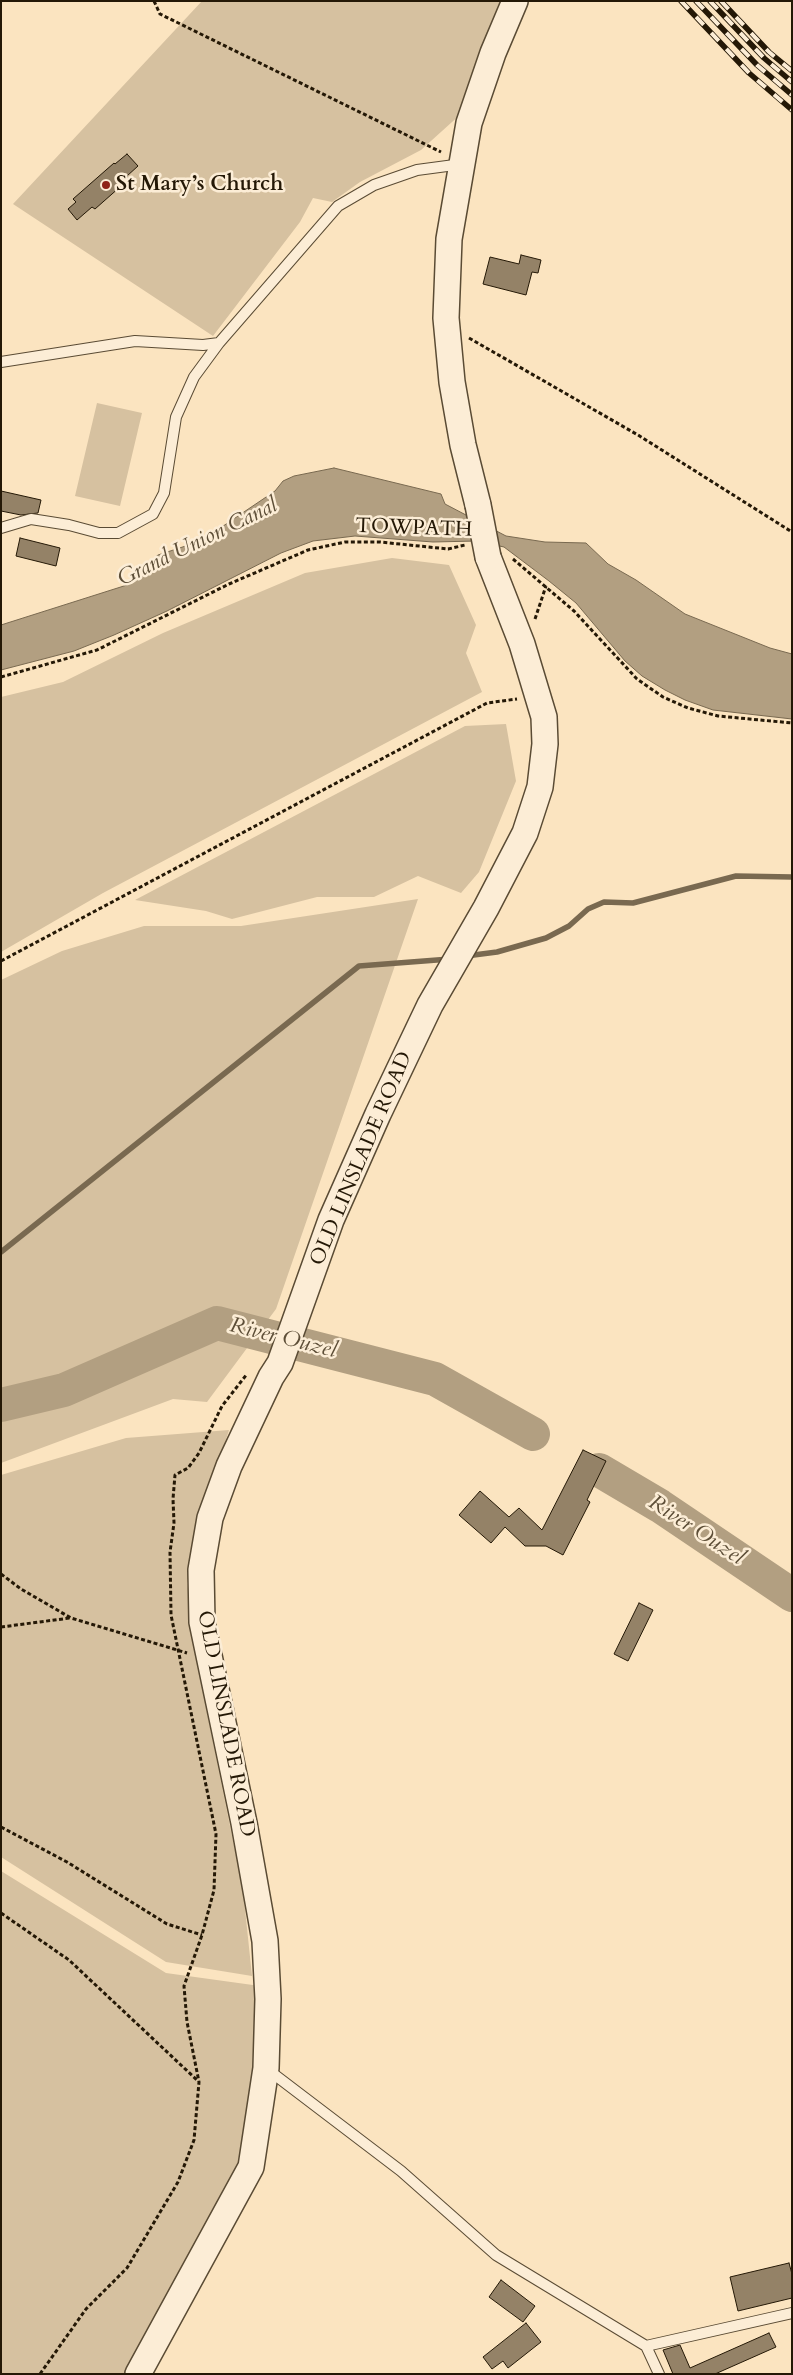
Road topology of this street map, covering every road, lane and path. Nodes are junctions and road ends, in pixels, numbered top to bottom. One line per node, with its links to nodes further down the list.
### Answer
1 (154, 1): 3 (path)
2 (515, 1): 3 (street)
3 (463, 164): 4 (street); 5 (lane)
4 (447, 325): 8 (path); 9 (street, OLD LINSLADE ROAD, bridge)
5 (219, 343): 6 (lane); 7 (lane)
6 (1, 362)
7 (1, 528)
8 (792, 532)
9 (488, 552): 10 (path, TOWPATH); 11 (street, OLD LINSLADE ROAD); 12 (path)
10 (1, 677)
11 (538, 695): 13 (path); 20 (street, OLD LINSLADE ROAD)
12 (792, 723)
13 (1, 961)
14 (1, 1574): 15 (path)
15 (71, 1618): 16 (path); 19 (path)
16 (1, 1627)
17 (1, 1827): 19 (path)
18 (1, 1914): 21 (path)
19 (202, 1934): 21 (path)
20 (266, 2068): 23 (lane); 25 (street, OLD LINSLADE ROAD)
21 (199, 2082): 24 (path)
22 (792, 2312): 23 (lane)
23 (646, 2346): 26 (lane)
24 (40, 2374)
25 (138, 2374)
26 (658, 2374)

